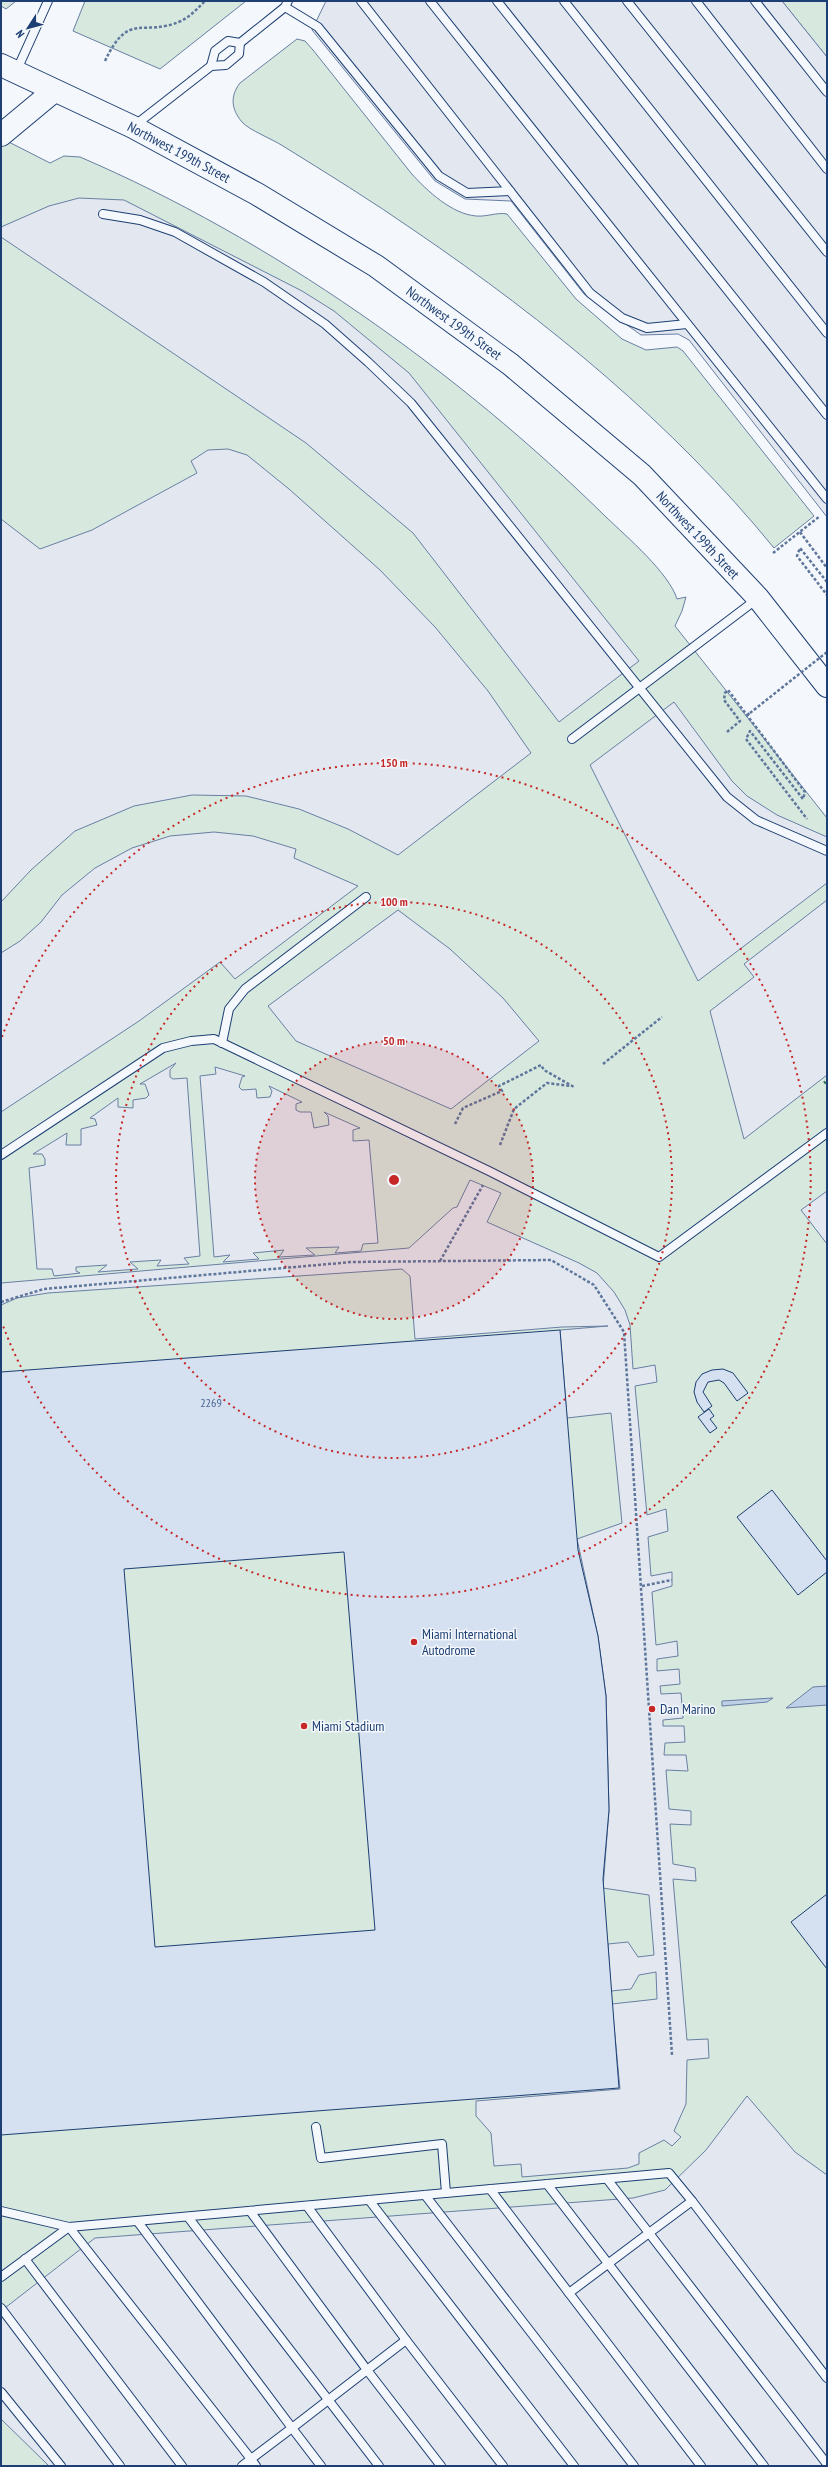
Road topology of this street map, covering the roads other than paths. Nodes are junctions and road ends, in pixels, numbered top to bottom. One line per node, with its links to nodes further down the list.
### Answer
1 (48, 1): 12 (lane)
2 (361, 1): 18 (lane)
3 (430, 1): 21 (lane)
4 (497, 1): 23 (lane)
5 (564, 1): 22 (lane)
6 (627, 1): 20 (lane)
7 (696, 1): 17 (lane)
8 (755, 1): 14 (lane)
9 (286, 4): 10 (lane); 18 (lane)
10 (240, 43): 11 (lane); 11 (lane)
11 (211, 66): 15 (lane)
12 (8, 69): 13 (main road, Northwest 199th Street)
13 (54, 91): 15 (main road, Northwest 199th Street); 16 (main road)
14 (827, 92)
15 (133, 127): 25 (main road, Northwest 199th Street)
16 (1, 135)
17 (827, 169)
18 (510, 190): 21 (lane)
19 (104, 214): 27 (lane)
20 (827, 252)
21 (687, 324): 24 (lane)
22 (827, 333)
23 (827, 415)
24 (827, 499)
25 (758, 598): 26 (main road, Northwest 199th Street); 27 (lane)
26 (827, 686)
27 (640, 689): 28 (lane); 29 (lane)
28 (572, 739)
29 (827, 851)
30 (366, 897): 31 (lane)
31 (222, 1043): 32 (lane); 33 (lane)
32 (827, 1133)
33 (1, 1155)
34 (316, 2127): 38 (lane)
35 (606, 2179): 36 (lane); 41 (lane); 48 (lane)
36 (547, 2184): 37 (lane); 50 (lane)
37 (490, 2189): 38 (lane); 52 (lane)
38 (446, 2193): 39 (lane)
39 (425, 2195): 40 (lane); 71 (lane)
40 (369, 2200): 42 (lane); 70 (lane)
41 (692, 2201): 48 (lane); 56 (lane)
42 (307, 2206): 44 (lane); 54 (lane)
43 (1, 2211): 47 (lane)
44 (250, 2211): 45 (lane); 55 (lane)
45 (188, 2217): 46 (lane); 58 (lane)
46 (138, 2222): 47 (lane); 59 (lane)
47 (69, 2227): 49 (lane); 60 (lane)
48 (649, 2234): 50 (lane); 61 (lane)
49 (25, 2259): 51 (lane); 64 (lane)
50 (609, 2264): 52 (lane); 73 (lane)
51 (1, 2277)
52 (569, 2293): 72 (lane)
53 (1, 2308): 63 (lane)
54 (406, 2340): 55 (lane); 69 (lane)
55 (367, 2370): 58 (lane); 68 (lane)
56 (827, 2378)
57 (1, 2392): 62 (lane)
58 (329, 2400): 59 (lane); 67 (lane)
59 (292, 2428): 60 (lane); 66 (lane)
60 (253, 2463): 65 (lane)
61 (827, 2464)
62 (62, 2466)
63 (120, 2466)
64 (182, 2466)
65 (242, 2466)
66 (321, 2466)
67 (379, 2466)
68 (441, 2466)
69 (503, 2466)
70 (574, 2466)
71 (634, 2466)
72 (701, 2466)
73 (764, 2466)

